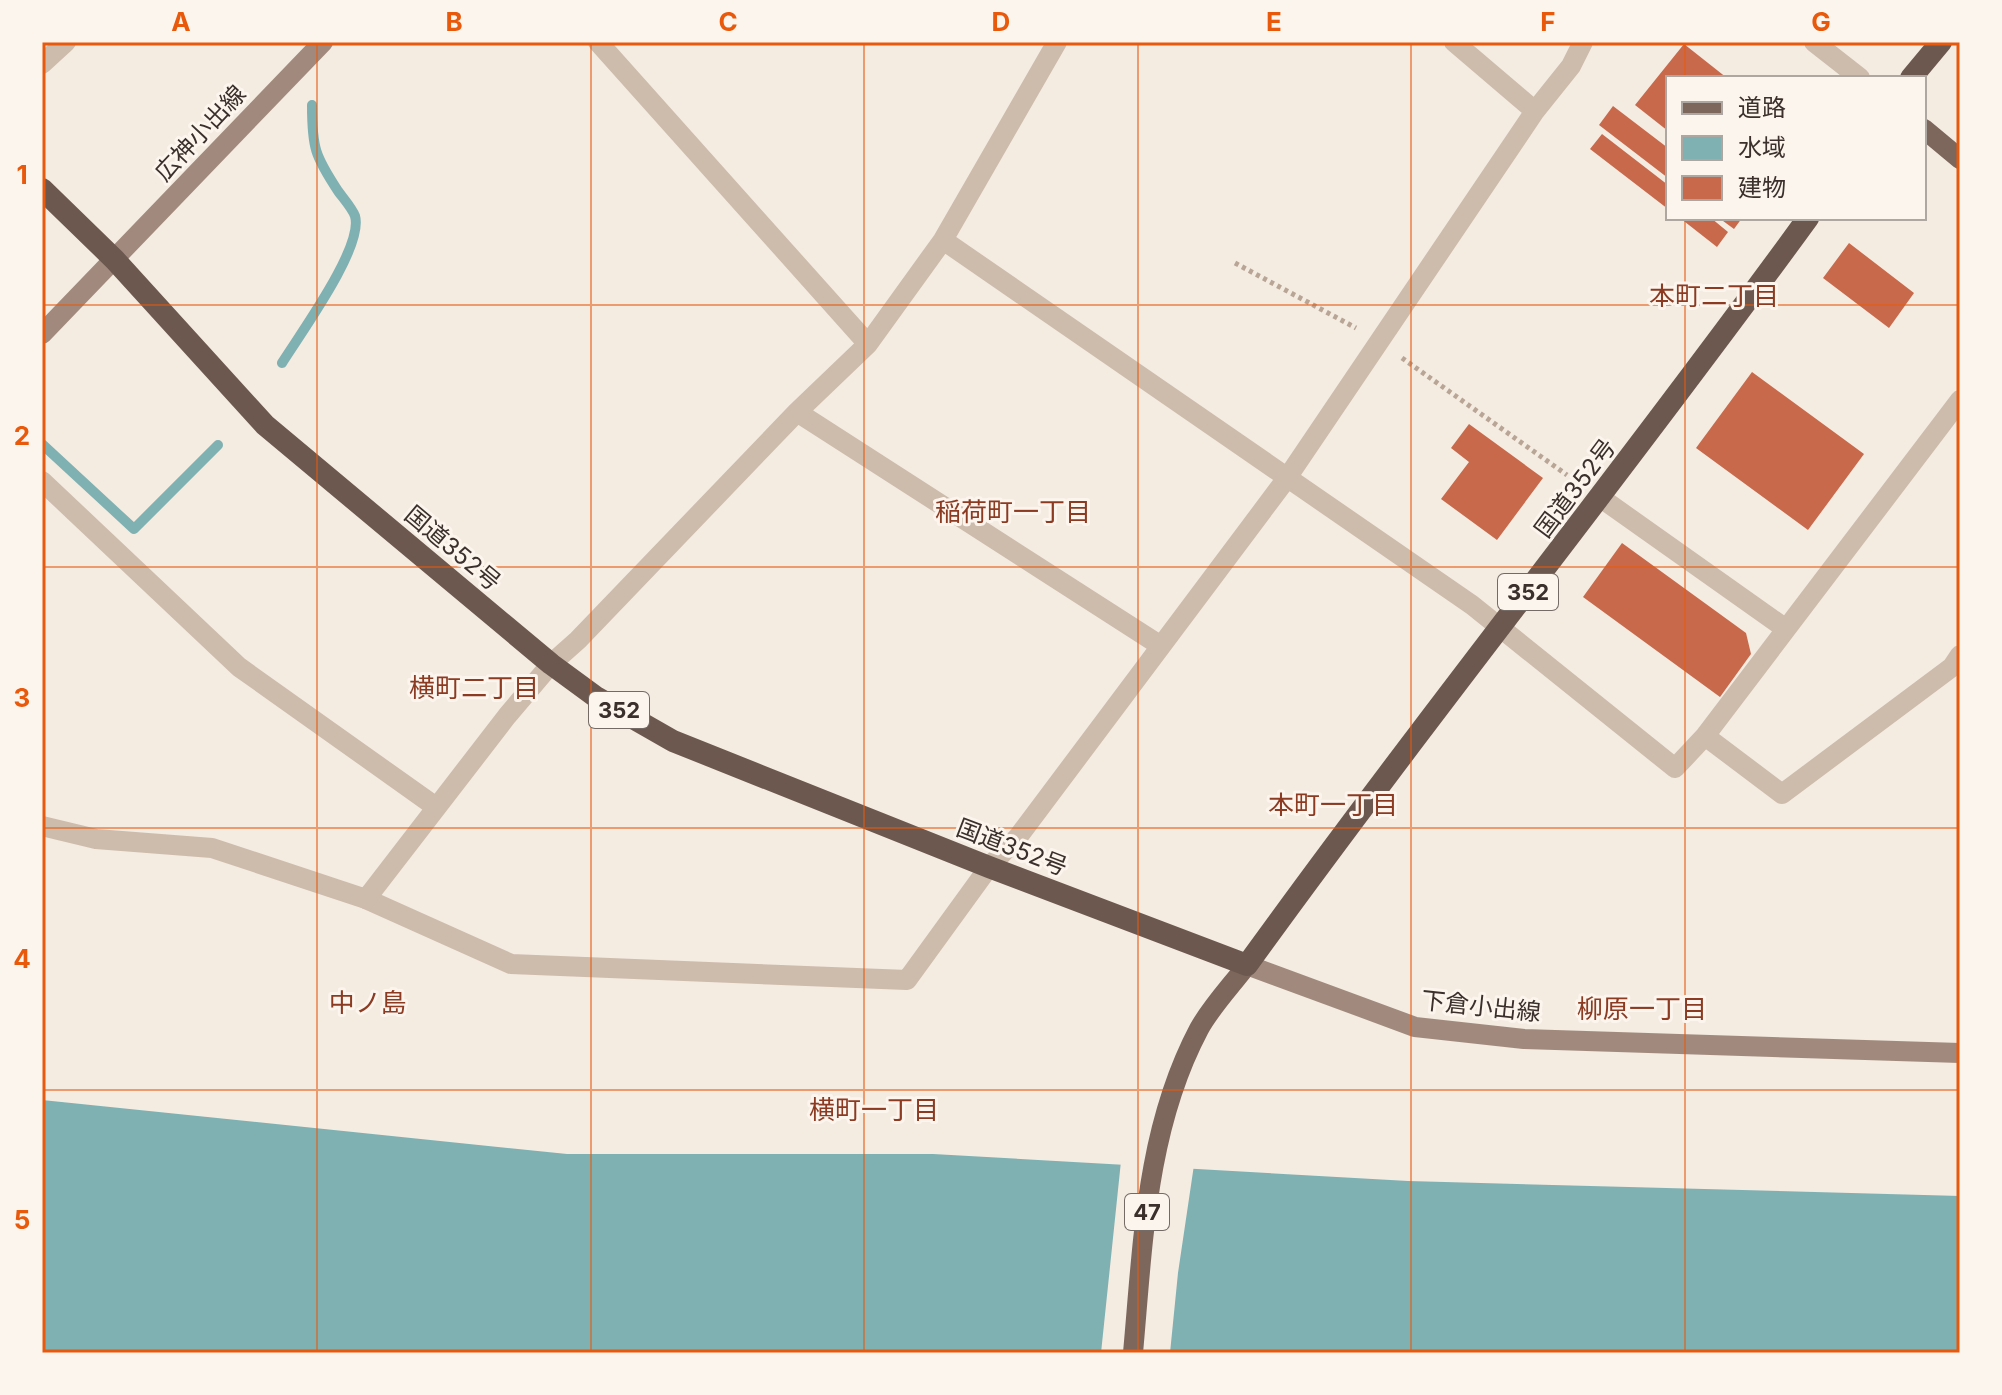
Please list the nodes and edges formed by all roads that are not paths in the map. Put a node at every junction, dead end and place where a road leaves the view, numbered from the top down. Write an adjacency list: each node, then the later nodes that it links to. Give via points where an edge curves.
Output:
1 (66, 42): 9 (street)
2 (323, 42): 18 (main road, 広神小出線)
3 (598, 42): 20 (street)
4 (1057, 42): 17 (street)
5 (1454, 42): 12 (street)
6 (1583, 42): 12 (street)
7 (1814, 42): 10 (street)
8 (1941, 42): 11 (highway)
9 (42, 64)
10 (1857, 76)
11 (1913, 76)
12 (1535, 111): 23 (street)
13 (1926, 131): 14 (main road)
14 (1960, 159)
15 (42, 189): 18 (highway, 国道352号 / 352)
16 (1807, 220): 25 (highway, 国道352号 / 352)
17 (943, 240): 20 (street); 23 (street)
18 (115, 260): 19 (main road); 29 (highway, 国道352号 / 352, via 265,425)
19 (42, 334)
20 (868, 344): 22 (street)
21 (1960, 400): 27 (street)
22 (797, 412): 28 (street); 29 (street)
23 (1287, 478): 26 (street); 28 (street)
24 (42, 481): 32 (street, via 239,667)
25 (1601, 498): 26 (highway, 国道352号 / 352); 27 (street)
26 (1501, 627): 31 (street, via 1675,768); 36 (highway, 国道352号 / 352)
27 (1786, 629): 31 (street)
28 (1161, 646): 34 (street, via 1018,837)
29 (551, 664): 32 (street); 34 (highway, 国道352号 / 352, via 673,741)
30 (1957, 666): 31 (street, via 1782,794)
31 (1705, 736)
32 (436, 807): 35 (street)
33 (42, 826): 35 (street, via 96,839 212,848)
34 (989, 867): 35 (street, via 907,980 511,964); 36 (highway, 国道352号 / 352)
35 (366, 899)
36 (1247, 965): 37 (main road, 下倉小出線, via 1415,1027 1524,1039); 38 (main road, 47, via 1200,1027 1164,1117 1144,1228)
37 (1960, 1053)
38 (1133, 1353)

